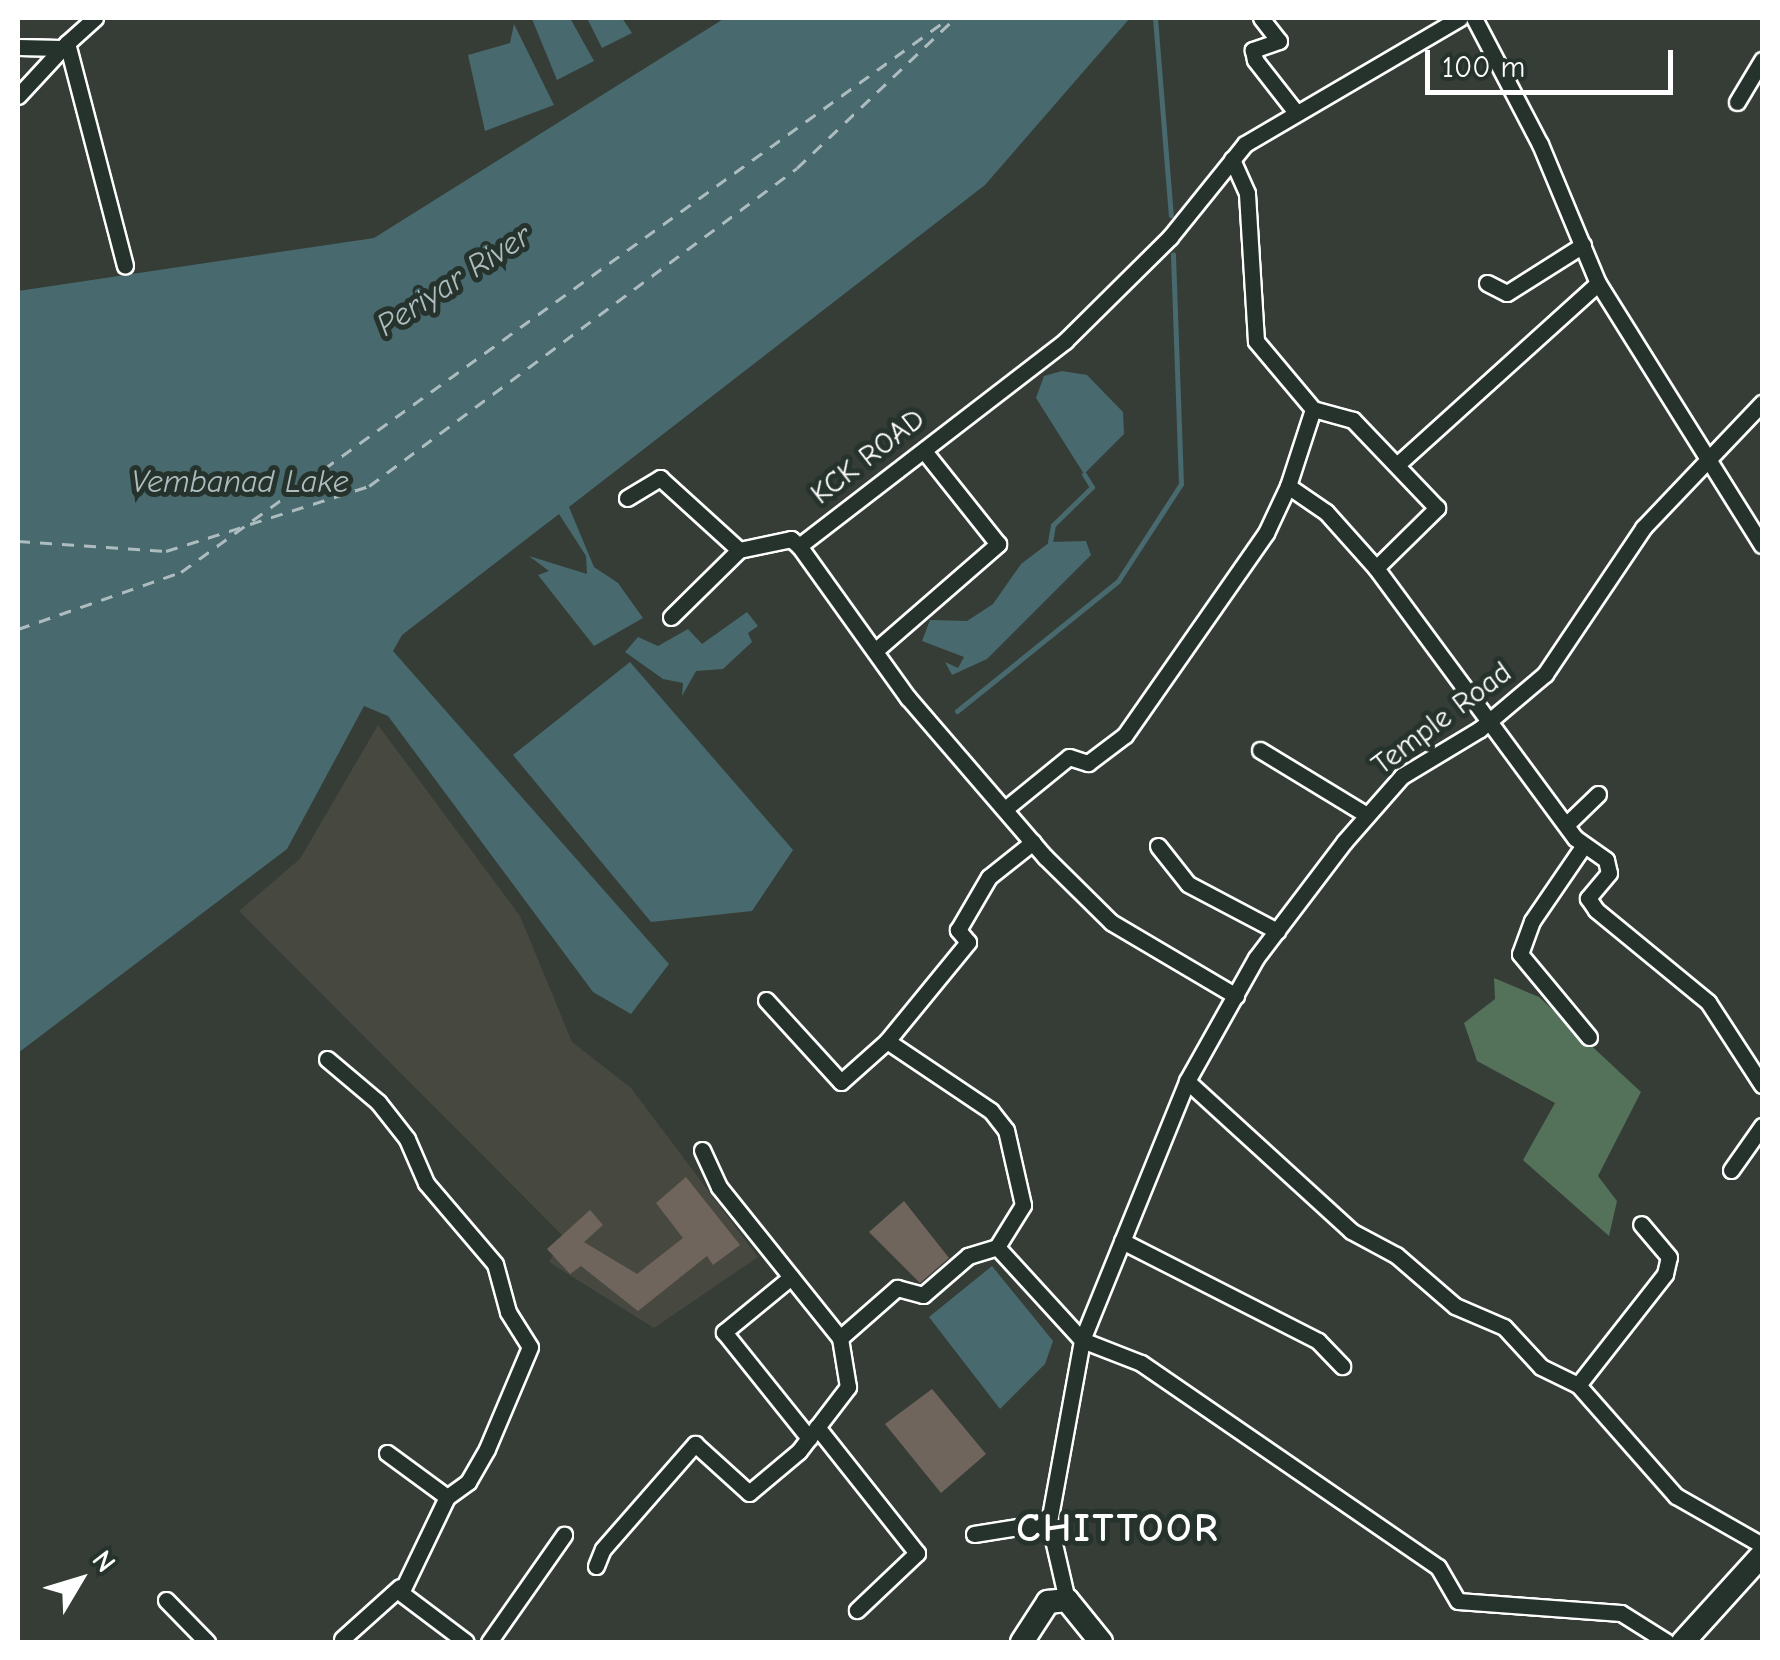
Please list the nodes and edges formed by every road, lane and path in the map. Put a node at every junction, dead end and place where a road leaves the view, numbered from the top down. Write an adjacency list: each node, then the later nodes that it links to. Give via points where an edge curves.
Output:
1 (95, 18): 5 (street)
2 (1261, 18): 10 (street, via 1279,40 1252,50 1254,60)
3 (1460, 18): 10 (street, KCK ROAD)
4 (1474, 18): 12 (street)
5 (64, 46): 6 (street); 8 (street); 13 (street)
6 (18, 47)
7 (1762, 60): 9 (street)
8 (18, 96)
9 (1737, 102)
10 (1294, 110): 11 (street, KCK ROAD)
11 (1232, 159): 17 (street, via 1247,193 1256,341); 18 (street, KCK ROAD, via 1173,233 1064,341)
12 (1582, 245): 14 (street); 15 (street, via 1506,294)
13 (125, 266)
14 (1598, 282): 19 (street); 20 (street)
15 (1486, 283)
16 (1762, 403): 19 (street, Temple Road)
17 (1313, 409): 20 (street, via 1352,420); 21 (street)
18 (924, 451): 24 (street, KCK ROAD); 28 (street, via 998,544)
19 (1707, 458): 23 (street); 29 (street, Temple Road, via 1593,594 1546,674)
20 (1399, 463): 26 (street, via 1436,508)
21 (1288, 486): 26 (street, via 1326,512); 32 (street, via 1266,533 1124,735 1088,763 1069,757)
22 (627, 498): 25 (street, via 660,478)
23 (1762, 545)
24 (799, 546): 25 (street, via 791,540); 28 (street, KCK ROAD)
25 (739, 550): 27 (street)
26 (1376, 568): 29 (street)
27 (671, 617)
28 (876, 650): 32 (street, KCK ROAD)
29 (1492, 719): 33 (street, Temple Road, via 1402,776); 34 (street)
30 (1260, 750): 33 (street)
31 (1598, 794): 34 (street)
32 (1004, 809): 35 (street, KCK ROAD)
33 (1367, 814): 38 (street, Temple Road)
34 (1567, 824): 36 (street)
35 (1033, 842): 39 (street, KCK ROAD, via 1111,922); 42 (street, via 989,876 958,930 968,942)
36 (1584, 844): 41 (street, via 1532,921 1520,954); 45 (street, via 1606,860 1609,872 1588,898 1596,910 1708,1002)
37 (1158, 846): 38 (street, via 1188,884)
38 (1277, 931): 39 (street, Temple Road)
39 (1236, 996): 44 (street, Temple Road)
40 (766, 1000): 42 (street, via 841,1082)
41 (1590, 1036)
42 (886, 1041): 51 (street, via 991,1111 1006,1130 1023,1205)
43 (327, 1060): 59 (street, via 378,1102 407,1139 426,1184 496,1264 508,1312 530,1346 488,1449 468,1482)
44 (1187, 1081): 50 (street, Temple Road); 56 (street, via 1351,1232 1396,1255 1455,1306 1504,1327 1540,1366)
45 (1762, 1084)
46 (1762, 1126): 48 (street)
47 (702, 1150): 52 (street, via 720,1187)
48 (1732, 1170)
49 (1641, 1224): 56 (street, via 1669,1257 1665,1274)
50 (1122, 1240): 54 (street, Temple Road); 55 (street, via 1318,1340)
51 (997, 1247): 53 (street, via 968,1256 923,1295 897,1288); 54 (street)
52 (792, 1277): 53 (street); 57 (street, via 724,1332)
53 (840, 1338): 57 (street, via 848,1387)
54 (1082, 1340): 60 (street, Temple Road); 77 (street, via 1140,1363 1422,1556 1458,1600 1622,1613)
55 (1342, 1366)
56 (1578, 1385): 63 (street, via 1676,1496)
57 (813, 1432): 65 (street, via 749,1493 695,1444 603,1548); 69 (street, via 917,1554)
58 (387, 1453): 59 (street)
59 (447, 1497): 66 (street)
60 (1048, 1522): 61 (street); 68 (street)
61 (974, 1534)
62 (564, 1535): 74 (street)
63 (1762, 1545)
64 (1762, 1556): 70 (main road)
65 (596, 1566)
66 (400, 1587): 71 (street); 73 (street, via 421,1614)
67 (166, 1600): 72 (street)
68 (1068, 1600): 75 (main road, via 1048,1602); 76 (main road)
69 (857, 1610)
70 (1693, 1639)
71 (342, 1640)
72 (206, 1642)
73 (466, 1642)
74 (489, 1642)
75 (1022, 1642)
76 (1102, 1642)
77 (1667, 1642)

